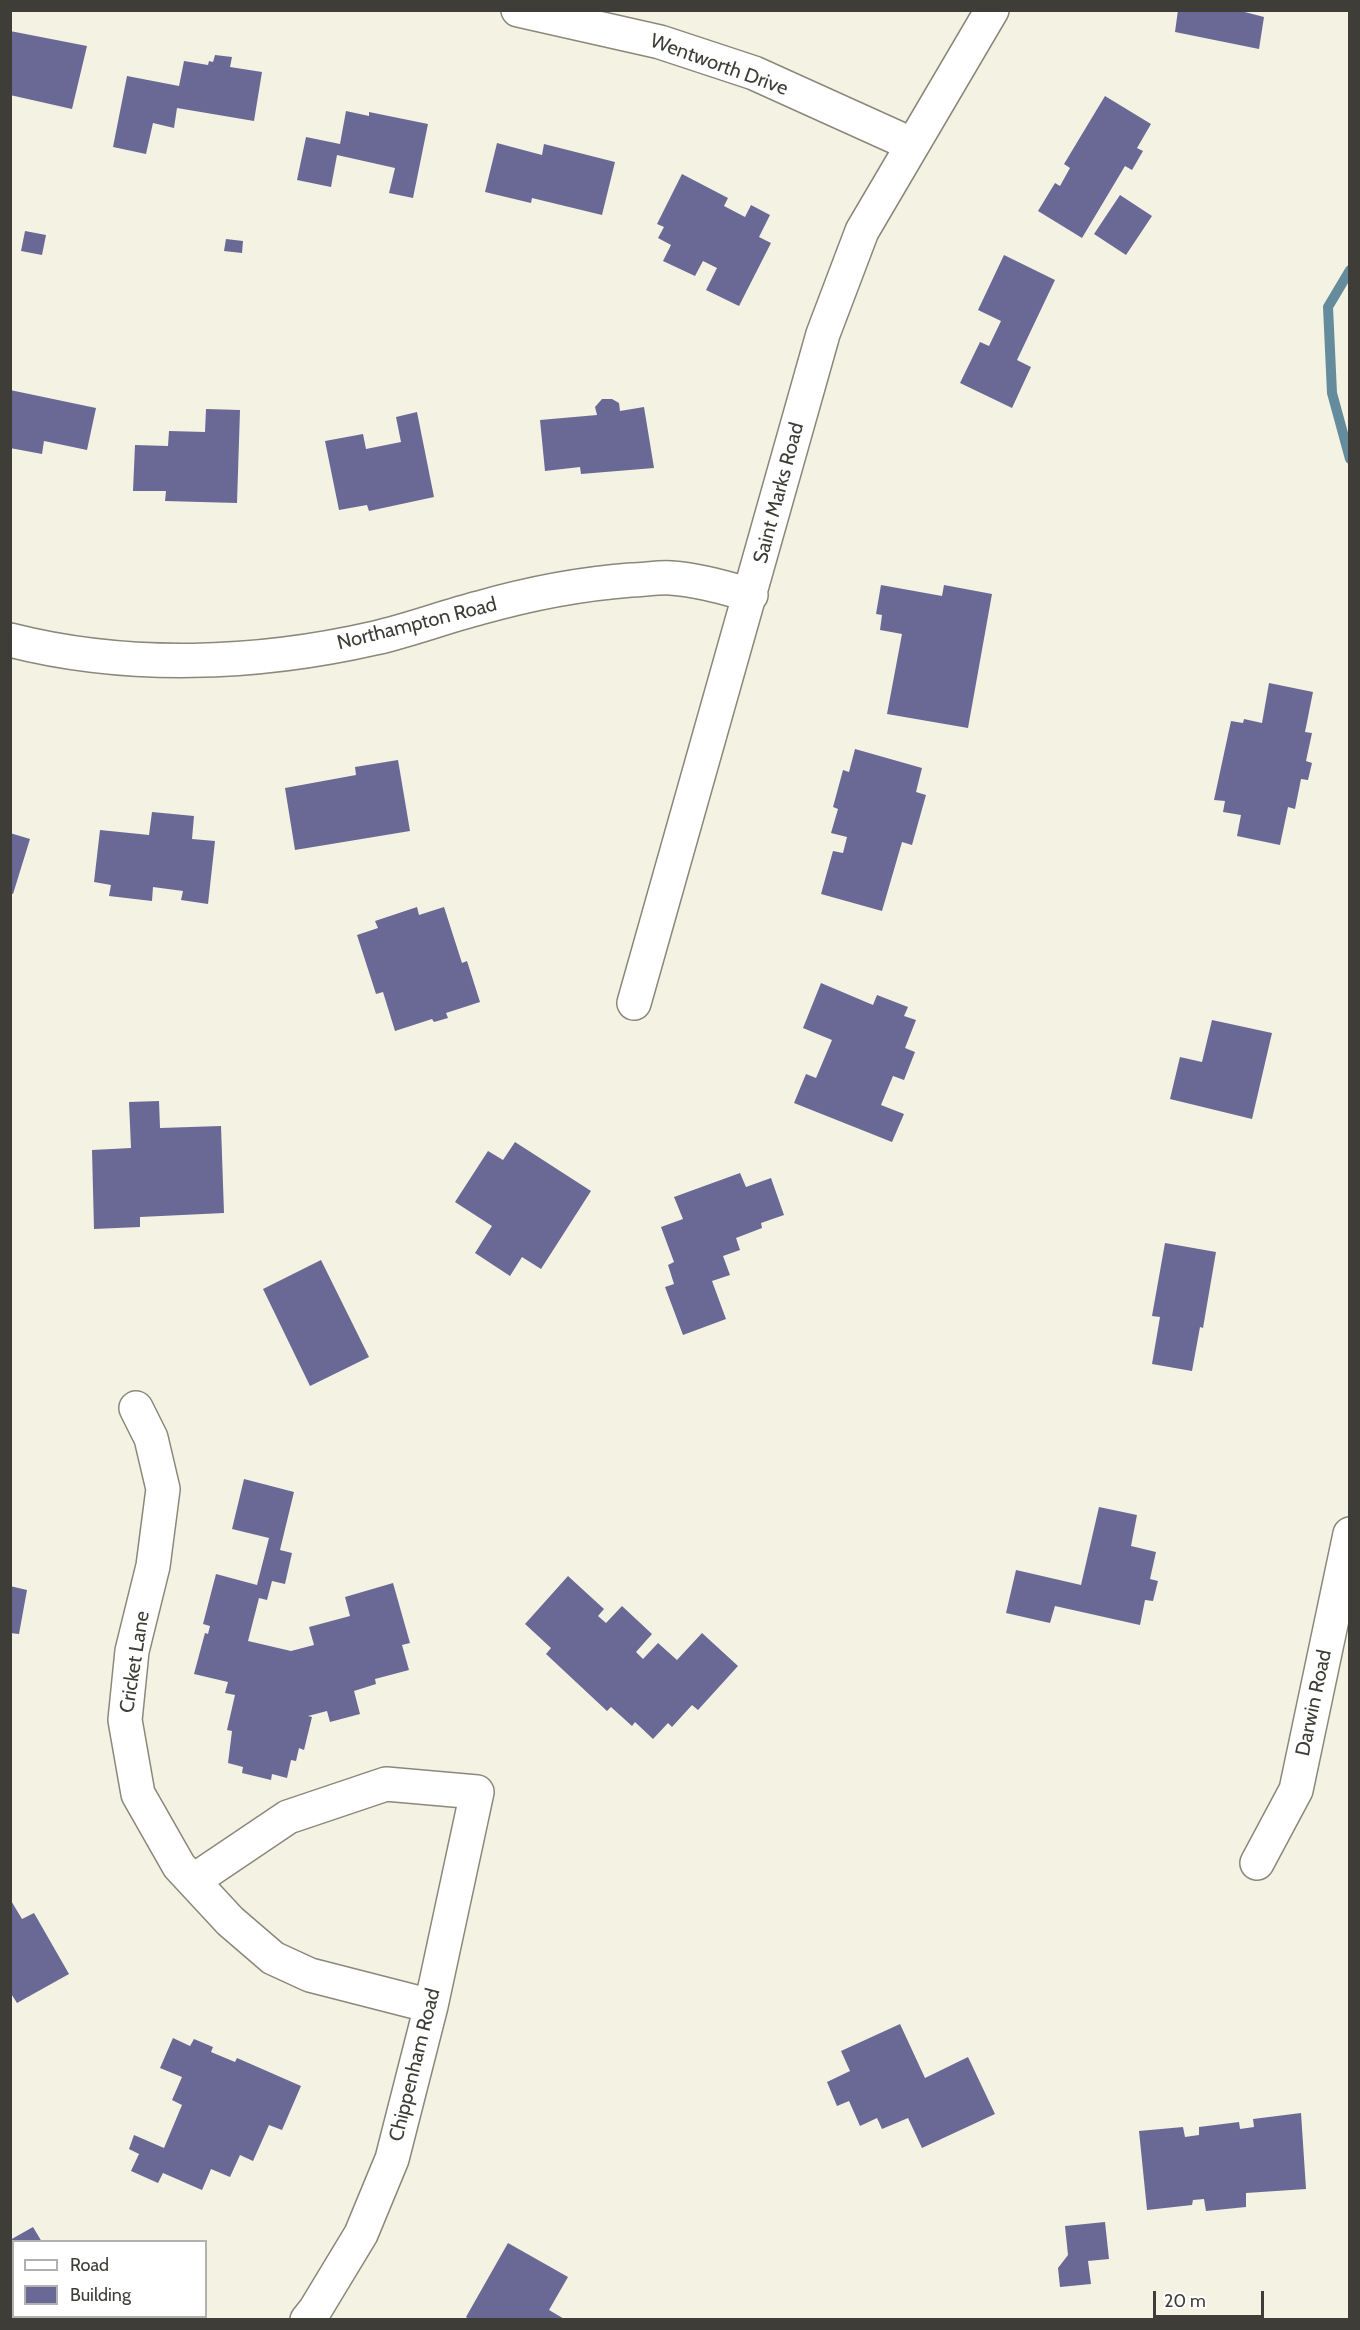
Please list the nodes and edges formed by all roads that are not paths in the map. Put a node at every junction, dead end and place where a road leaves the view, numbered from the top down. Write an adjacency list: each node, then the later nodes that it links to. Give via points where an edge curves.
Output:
1 (518, 10): 3 (street, Wentworth Drive, via 660,42 733,66)
2 (992, 10): 3 (street, Saint Marks Road)
3 (911, 144): 4 (street, Saint Marks Road, via 862,231 824,334)
4 (751, 595): 5 (street, Northampton Road, via 670,578 603,582 522,597 376,638 255,657 110,657); 6 (street, Saint Marks Road)
5 (10, 640)
6 (634, 1003)
7 (136, 1408): 10 (street, Cricket Lane, via 152,1438 164,1489 153,1566 132,1651 125,1720 138,1794 179,1866)
8 (1349, 1538): 9 (street, Darwin Road, via 1296,1790)
9 (1257, 1863)
10 (193, 1881): 11 (street, Cricket Lane, via 230,1921 273,1958 310,1975); 11 (street, Chippenham Road, via 288,1817 386,1784 477,1792)
11 (431, 2006): 12 (street, Chippenham Road, via 392,2158 361,2234)
12 (307, 2319)

